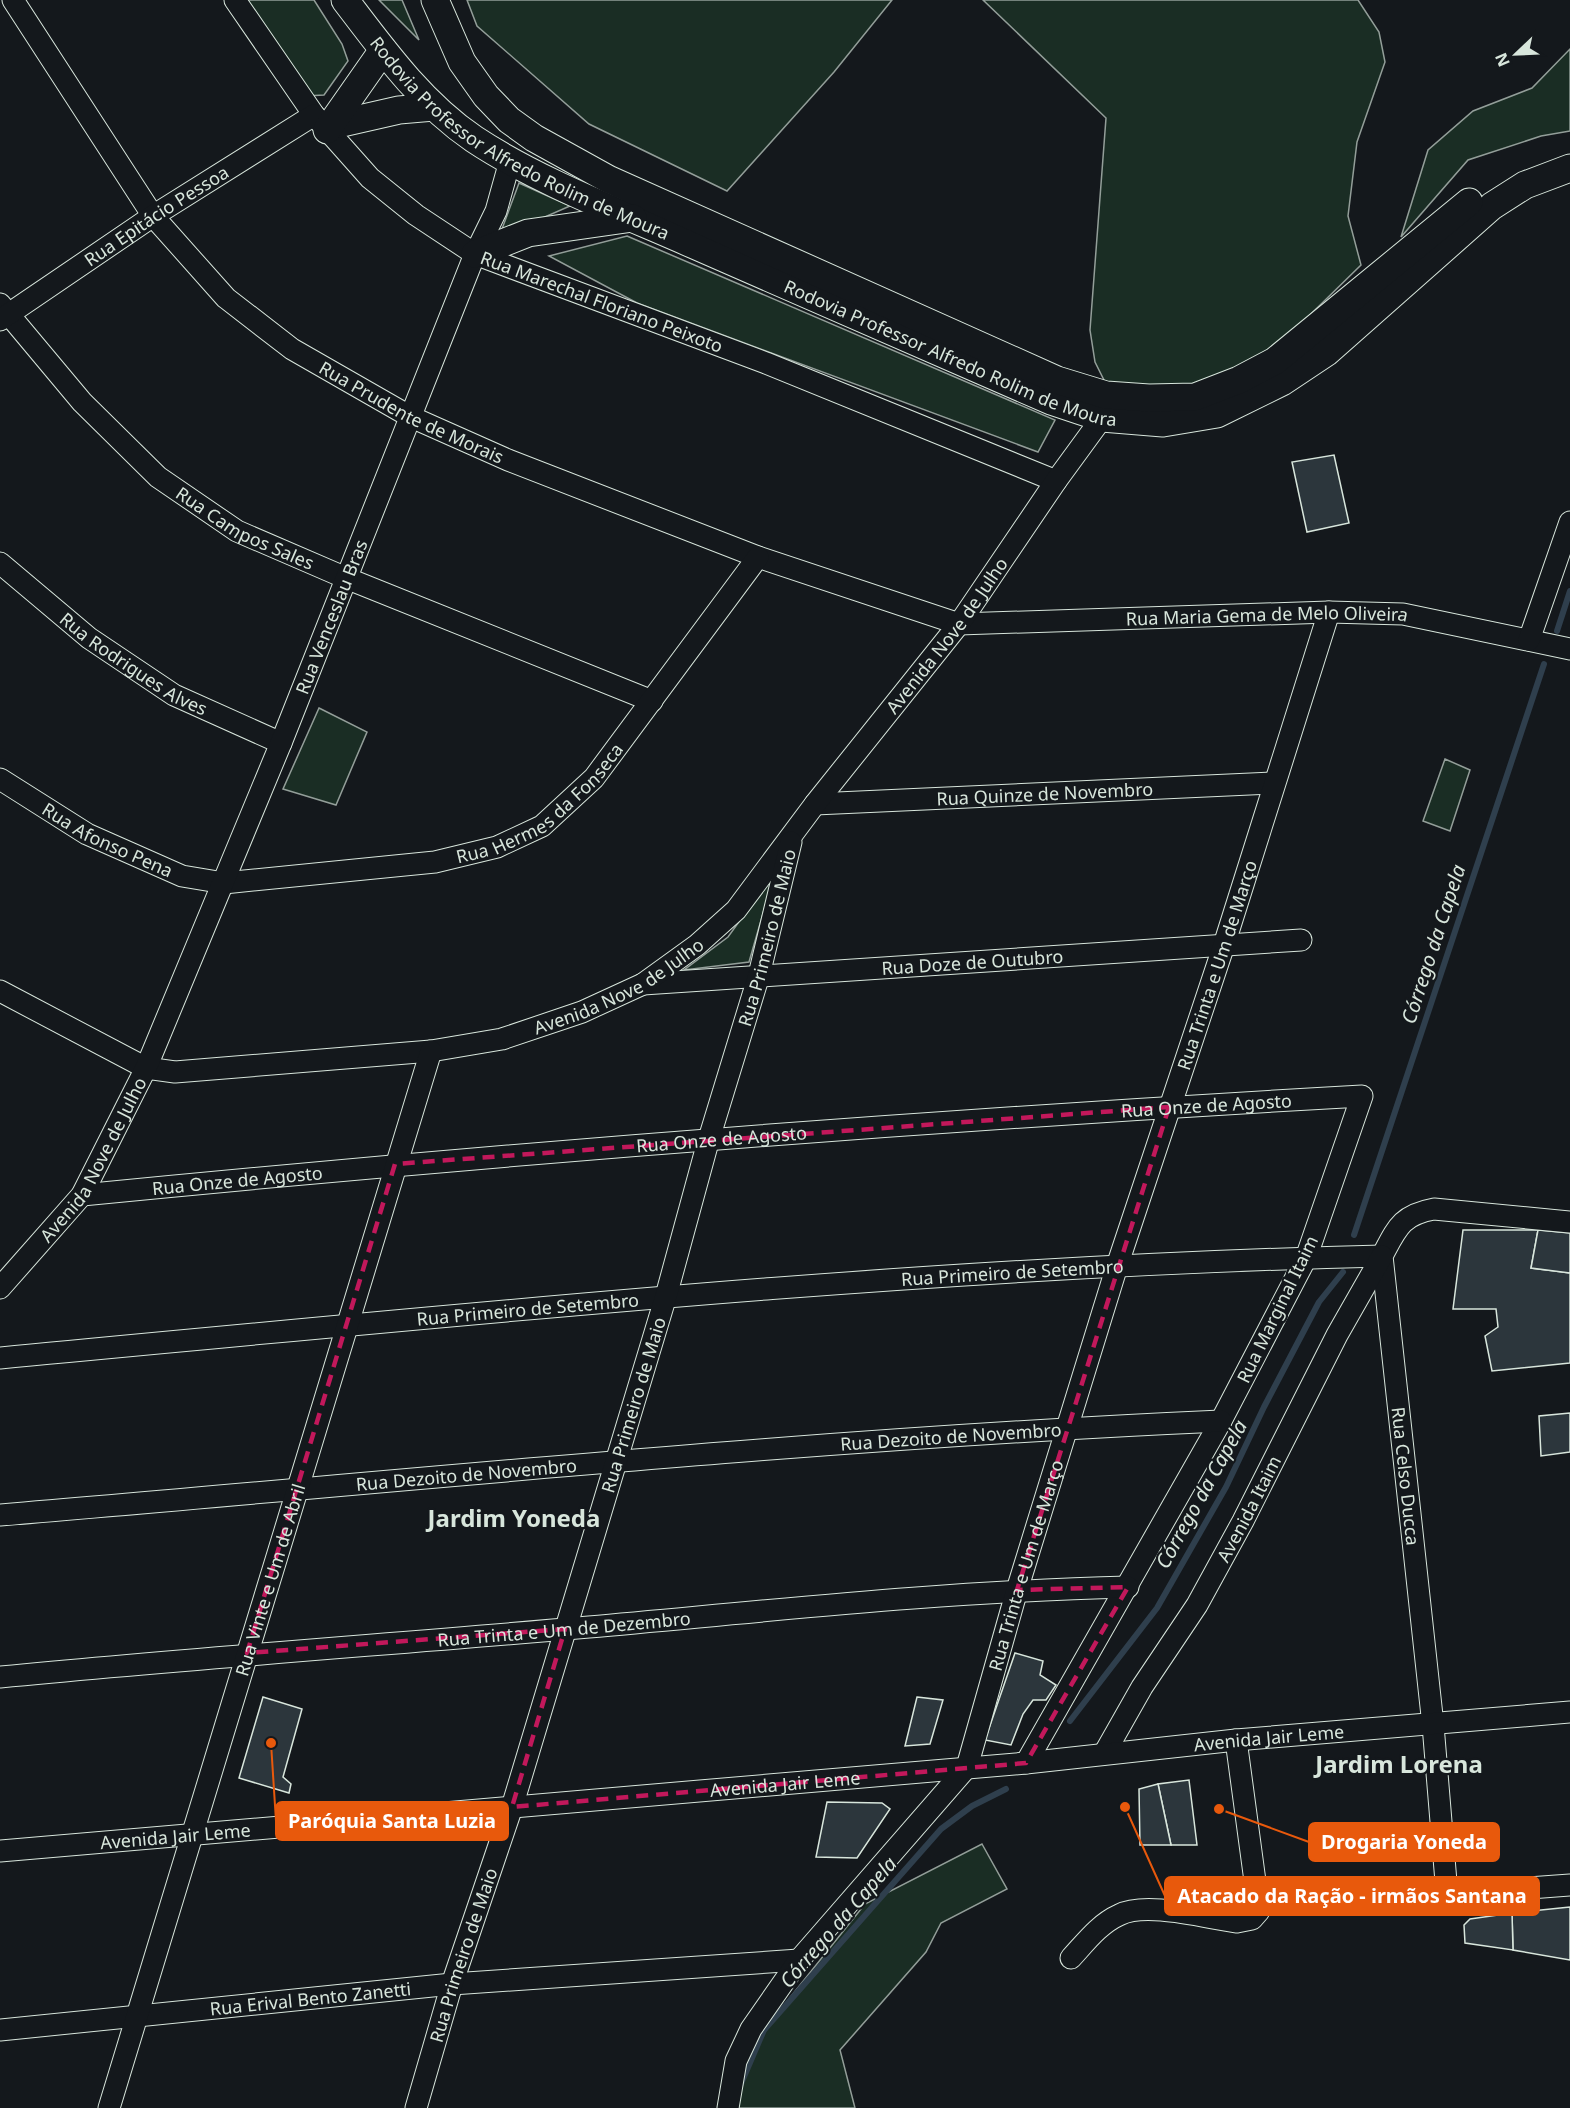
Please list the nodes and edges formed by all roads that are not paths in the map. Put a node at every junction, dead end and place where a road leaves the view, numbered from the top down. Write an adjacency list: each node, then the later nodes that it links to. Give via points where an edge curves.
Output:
1 (13, 0): 11 (street, Rua Prudente de Morais)
2 (235, 0): 7 (street, Rua Marechal Floriano Peixoto)
3 (345, 0): 5 (main road, Rodovia Professor Alfredo Rolim de Moura)
4 (435, 0): 8 (main road, Rodovia Professor Alfredo Rolim de Moura, via 462,62 486,96 534,138 608,179 1057,380 1106,395 1195,397 1275,361 1491,184 1526,165)
5 (383, 50): 6 (main road, Rodovia Professor Alfredo Rolim de Moura); 7 (main road)
6 (434, 107): 7 (main road); 9 (main road, Rodovia Professor Alfredo Rolim de Moura)
7 (325, 124): 11 (street, Rua Epitácio Pessoa); 13 (street, Rua Marechal Floriano Peixoto, via 370,178 416,215)
8 (1570, 149)
9 (510, 161): 12 (main road, Rodovia Professor Alfredo Rolim de Moura); 13 (street, Rua Venceslau Bras, via 496,211)
10 (1570, 168): 16 (main road, Rodovia Professor Alfredo Rolim de Moura, via 1525,185 1492,206 1328,352 1282,382 1217,414 1163,423)
11 (153, 216): 14 (street, Rua Epitácio Pessoa); 15 (street, Rua Prudente de Morais, via 226,298 292,349)
12 (633, 218): 13 (main road, via 528,232); 16 (main road, Rodovia Professor Alfredo Rolim de Moura, via 1051,401)
13 (475, 254): 15 (street, Rua Venceslau Bras); 17 (street, Rua Marechal Floriano Peixoto, via 766,363)
14 (2, 313): 21 (street, Rua Campos Sales, via 82,402 158,477 237,531)
15 (409, 416): 19 (street, Rua Prudente de Morais, via 508,460); 21 (street, Rua Venceslau Bras)
16 (1102, 418): 17 (street, Avenida Nove de Julho)
17 (1056, 481): 23 (street, Avenida Nove de Julho)
18 (1570, 522): 24 (street)
19 (758, 557): 23 (street, Rua Prudente de Morais); 26 (street, Rua Hermes da Fonseca)
20 (0, 563): 27 (street, Rua Rodrigues Alves, via 89,638 174,695)
21 (346, 578): 26 (street, Rua Campos Sales); 27 (street, Rua Venceslau Bras)
22 (1329, 612): 23 (street, Rua Maria Gema de Melo Oliveira); 24 (street, Rua Maria Gema de Melo Oliveira, via 1402,614); 29 (street, Rua Trinta e Um de Março)
23 (959, 624): 30 (street, Avenida Nove de Julho)
24 (1529, 640): 25 (street, Rua Maria Gema de Melo Oliveira)
25 (1570, 649)
26 (652, 701): 32 (street, Rua Hermes da Fonseca, via 594,778 542,826 497,847 435,862)
27 (281, 743): 32 (street, Rua Venceslau Bras)
28 (0, 779): 32 (street, Rua Afonso Pena, via 87,834 182,876)
29 (1274, 783): 30 (street, Rua Quinze de Novembro); 34 (street, Rua Trinta e Um de Março)
30 (815, 804): 31 (street, Avenida Nove de Julho)
31 (794, 833): 35 (street, Rua Primeiro de Maio); 36 (street, Avenida Nove de Julho, via 736,910 697,945)
32 (224, 883): 39 (street, Rua Venceslau Bras)
33 (1301, 940): 34 (street, Rua Doze de Outubro)
34 (1224, 945): 35 (street, Rua Doze de Outubro); 41 (street, Rua Trinta e Um de Março)
35 (759, 975): 36 (street, Rua Doze de Outubro); 42 (street, Rua Primeiro de Maio)
36 (643, 984): 38 (street, Avenida Nove de Julho, via 582,1012 502,1039)
37 (0, 991): 39 (street)
38 (431, 1052): 39 (street, Avenida Nove de Julho, via 175,1071); 43 (street, Rua Vinte e Um de Abril)
39 (146, 1068): 44 (street, Avenida Nove de Julho)
40 (1362, 1096): 41 (street, Rua Onze de Agosto); 47 (street, Rua Marginal Itaim)
41 (1169, 1107): 42 (street, Rua Onze de Agosto); 48 (street, Rua Trinta e Um de Março)
42 (708, 1142): 43 (street, Rua Onze de Agosto); 50 (street, Rua Primeiro de Maio)
43 (395, 1164): 44 (street, Rua Onze de Agosto); 51 (street, Rua Vinte e Um de Abril)
44 (82, 1195): 49 (street, Avenida Nove de Julho)
45 (1570, 1222): 46 (street, via 1434,1209 1413,1213 1396,1230)
46 (1382, 1256): 47 (street, Rua Primeiro de Setembro); 64 (street, Rua Celso Ducca); 66 (street, Avenida Itaim, via 1209,1584)
47 (1306, 1257): 48 (street, Rua Primeiro de Setembro); 53 (street, Rua Marginal Itaim)
48 (1117, 1266): 50 (street, Rua Primeiro de Setembro); 54 (street, Rua Trinta e Um de Março)
49 (0, 1288)
50 (666, 1296): 51 (street, Rua Primeiro de Setembro); 55 (street, Rua Primeiro de Maio)
51 (347, 1326): 52 (street, Rua Primeiro de Setembro); 56 (street, Rua Vinte e Um de Abril)
52 (0, 1358)
53 (1221, 1421): 54 (street, Rua Dezoito de Novembro); 58 (street, Rua Marginal Itaim)
54 (1067, 1428): 55 (street, Rua Dezoito de Novembro); 59 (street, Rua Trinta e Um de Março)
55 (615, 1461): 56 (street, Rua Dezoito de Novembro); 60 (street, Rua Primeiro de Maio)
56 (297, 1490): 57 (street, Rua Dezoito de Novembro); 61 (street, Rua Vinte e Um de Abril)
57 (0, 1515)
58 (1128, 1587): 59 (street, Rua Trinta e Um de Dezembro); 67 (street, Rua Marginal Itaim)
59 (1017, 1590): 60 (street, Rua Trinta e Um de Dezembro); 68 (street, Rua Trinta e Um de Março)
60 (565, 1629): 61 (street, Rua Trinta e Um de Dezembro); 69 (street, Rua Primeiro de Maio)
61 (248, 1653): 62 (street, Rua Trinta e Um de Dezembro); 70 (street, Rua Vinte e Um de Abril)
62 (0, 1677)
63 (1570, 1712): 64 (street, Avenida Jair Leme)
64 (1433, 1725): 65 (street, Avenida Jair Leme); 72 (street, Rua Celso Ducca, via 1447,1894)
65 (1236, 1740): 66 (street, Avenida Jair Leme); 73 (street, via 1259,1911 1252,1919 1237,1922 1143,1909 1120,1914 1100,1927)
66 (1104, 1754): 67 (street, Avenida Jair Leme)
67 (1026, 1763): 68 (street, Avenida Jair Leme)
68 (967, 1767): 69 (street, Avenida Jair Leme); 74 (street)
69 (512, 1808): 70 (street, Avenida Jair Leme); 75 (street, Rua Primeiro de Maio)
70 (194, 1836): 71 (street, Avenida Jair Leme); 76 (street, Rua Vinte e Um de Abril)
71 (0, 1851)
72 (1570, 1885)
73 (1071, 1958)
74 (799, 1960): 75 (street, Rua Erival Bento Zanetti); 80 (street, via 751,2029 736,2061)
75 (452, 1984): 76 (street, Rua Erival Bento Zanetti); 79 (street, Rua Primeiro de Maio)
76 (136, 2016): 77 (street, Rua Erival Bento Zanetti); 78 (street, Rua Vinte e Um de Abril)
77 (0, 2030)
78 (109, 2108)
79 (416, 2108)
80 (728, 2108)

